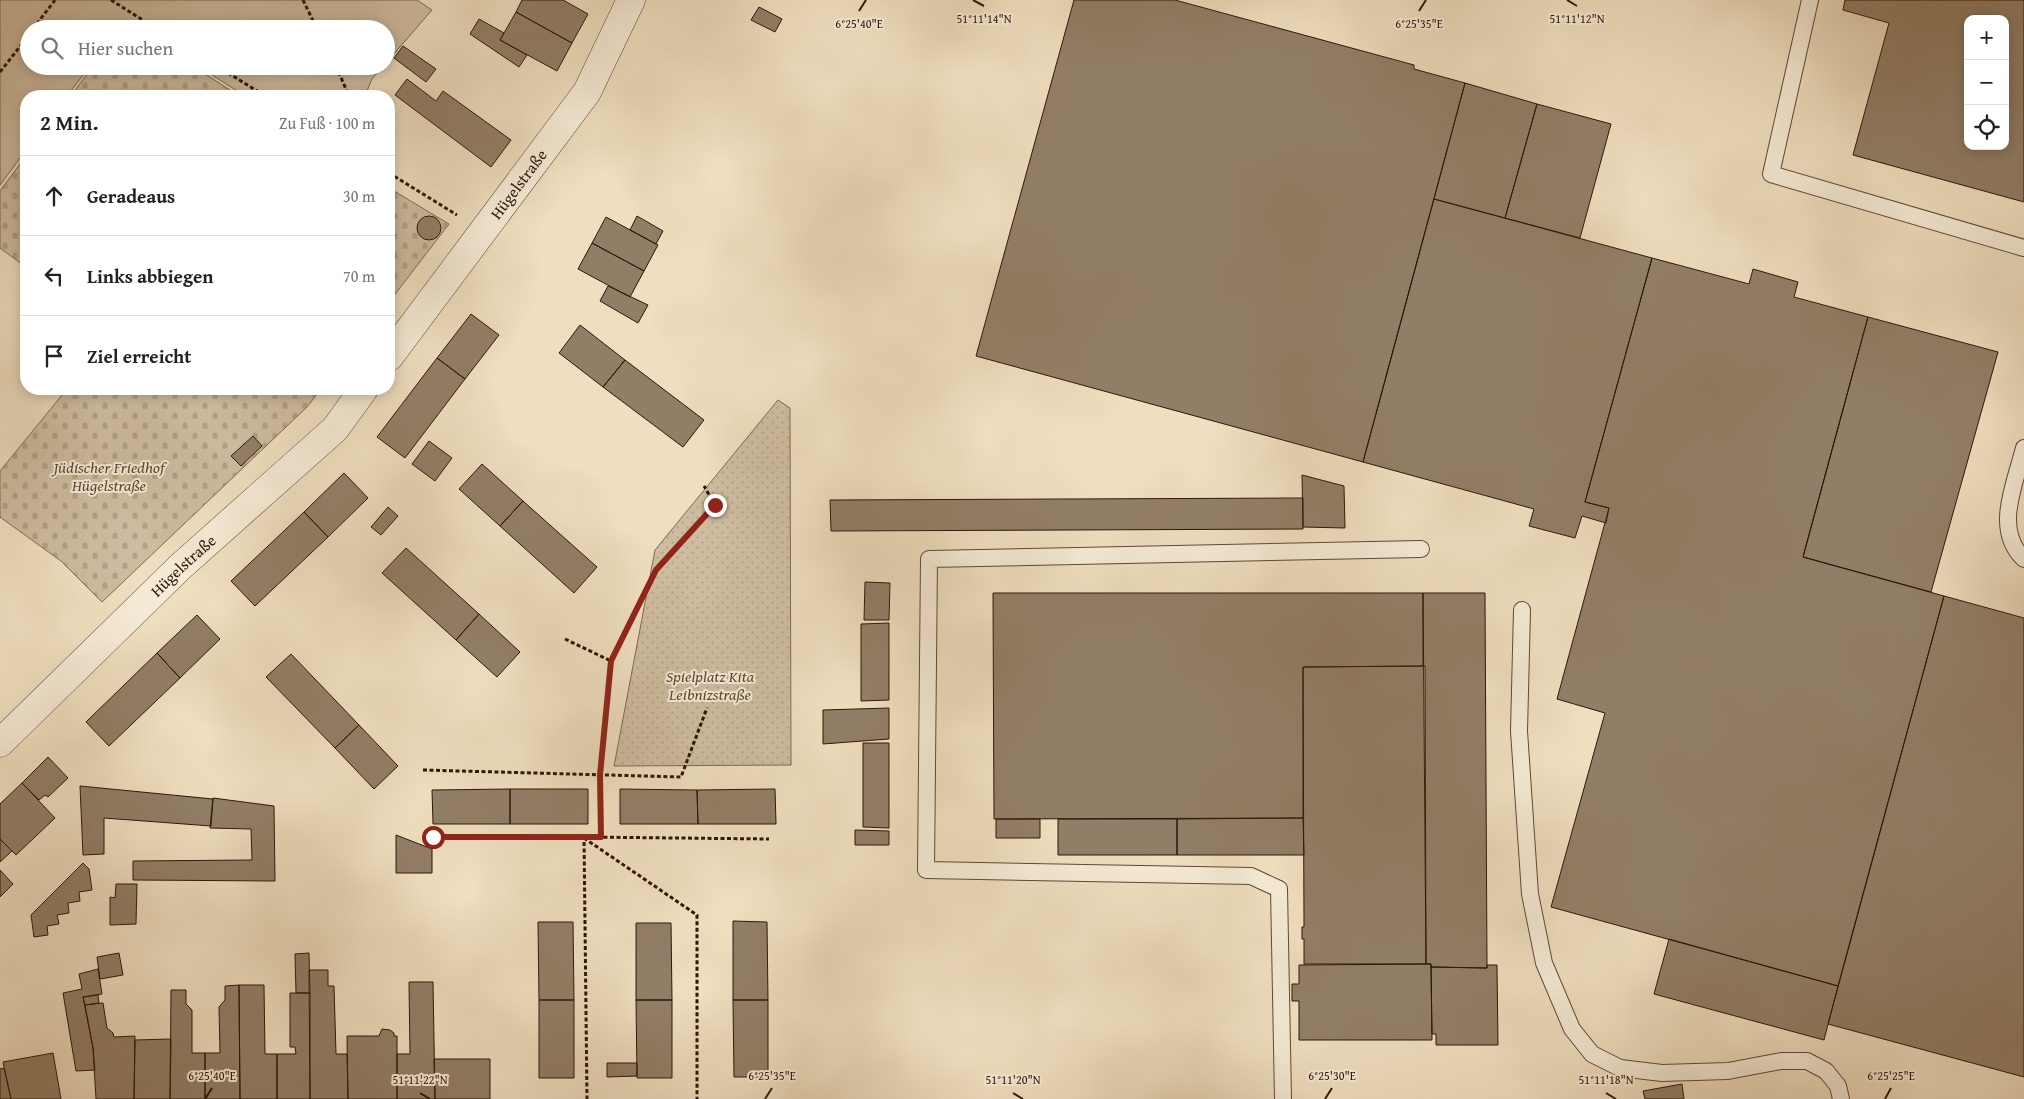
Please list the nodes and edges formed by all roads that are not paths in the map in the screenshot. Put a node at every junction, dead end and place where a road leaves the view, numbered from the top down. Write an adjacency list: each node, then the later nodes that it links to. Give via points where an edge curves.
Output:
1 (631, 0): 4 (street, Hügelstraße, via 587,92)
2 (1810, 0): 3 (lane, via 1771,174)
3 (2024, 248)
4 (395, 348)
5 (360, 395): 10 (street, Hügelstraße, via 334,429 180,567)
6 (2024, 448): 8 (lane, via 2008,513 2008,533 2015,550)
7 (1421, 549): 11 (lane, via 929,559 926,870 1251,876 1279,889)
8 (2024, 559)
9 (1522, 610): 12 (lane, via 1519,731 1530,894 1544,963 1572,1029 1592,1054 1620,1068 1662,1073 1728,1071 1781,1061 1807,1061 1826,1071 1838,1086)
10 (0, 743)
11 (1283, 1099)
12 (1841, 1099)

